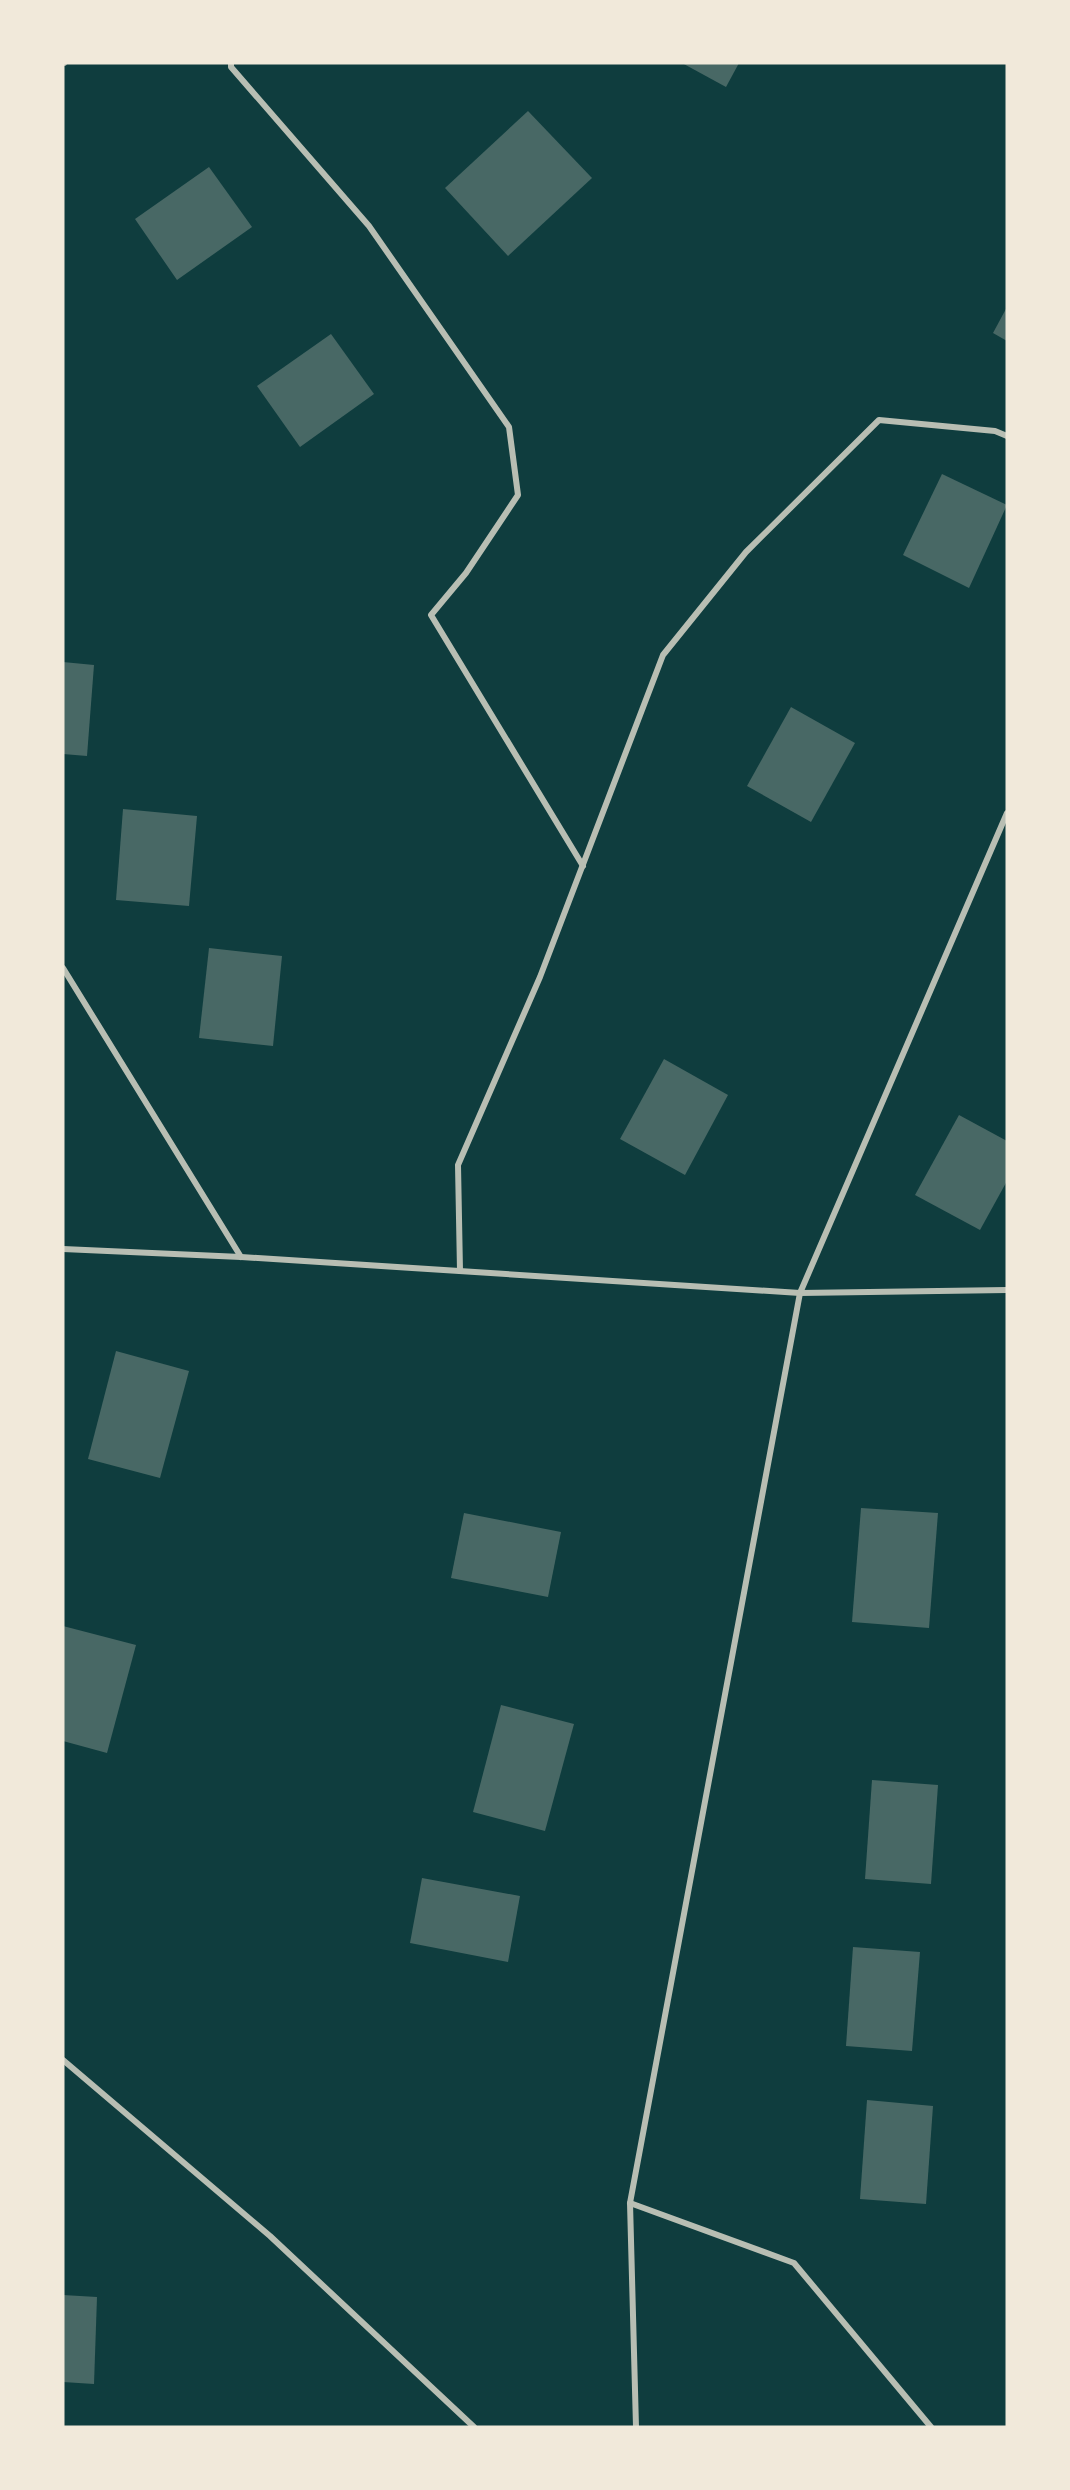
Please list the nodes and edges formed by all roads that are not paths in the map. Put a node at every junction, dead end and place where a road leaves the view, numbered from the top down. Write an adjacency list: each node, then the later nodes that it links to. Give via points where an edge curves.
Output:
1 (231, 63): 4 (street, via 369,226 509,428 518,495 466,573 431,615)
2 (1007, 436): 4 (street, via 995,430 879,420 746,552 663,655)
3 (1007, 813): 10 (street)
4 (583, 866): 8 (street, via 540,977 458,1165)
5 (63, 968): 7 (street)
6 (63, 1249): 7 (street)
7 (241, 1257): 8 (street)
8 (460, 1271): 10 (street)
9 (1007, 1290): 10 (street)
10 (800, 1293): 12 (street)
11 (63, 2060): 13 (street, via 270,2236)
12 (630, 2203): 14 (street); 15 (street, via 794,2263)
13 (474, 2427)
14 (636, 2427)
15 (931, 2427)

